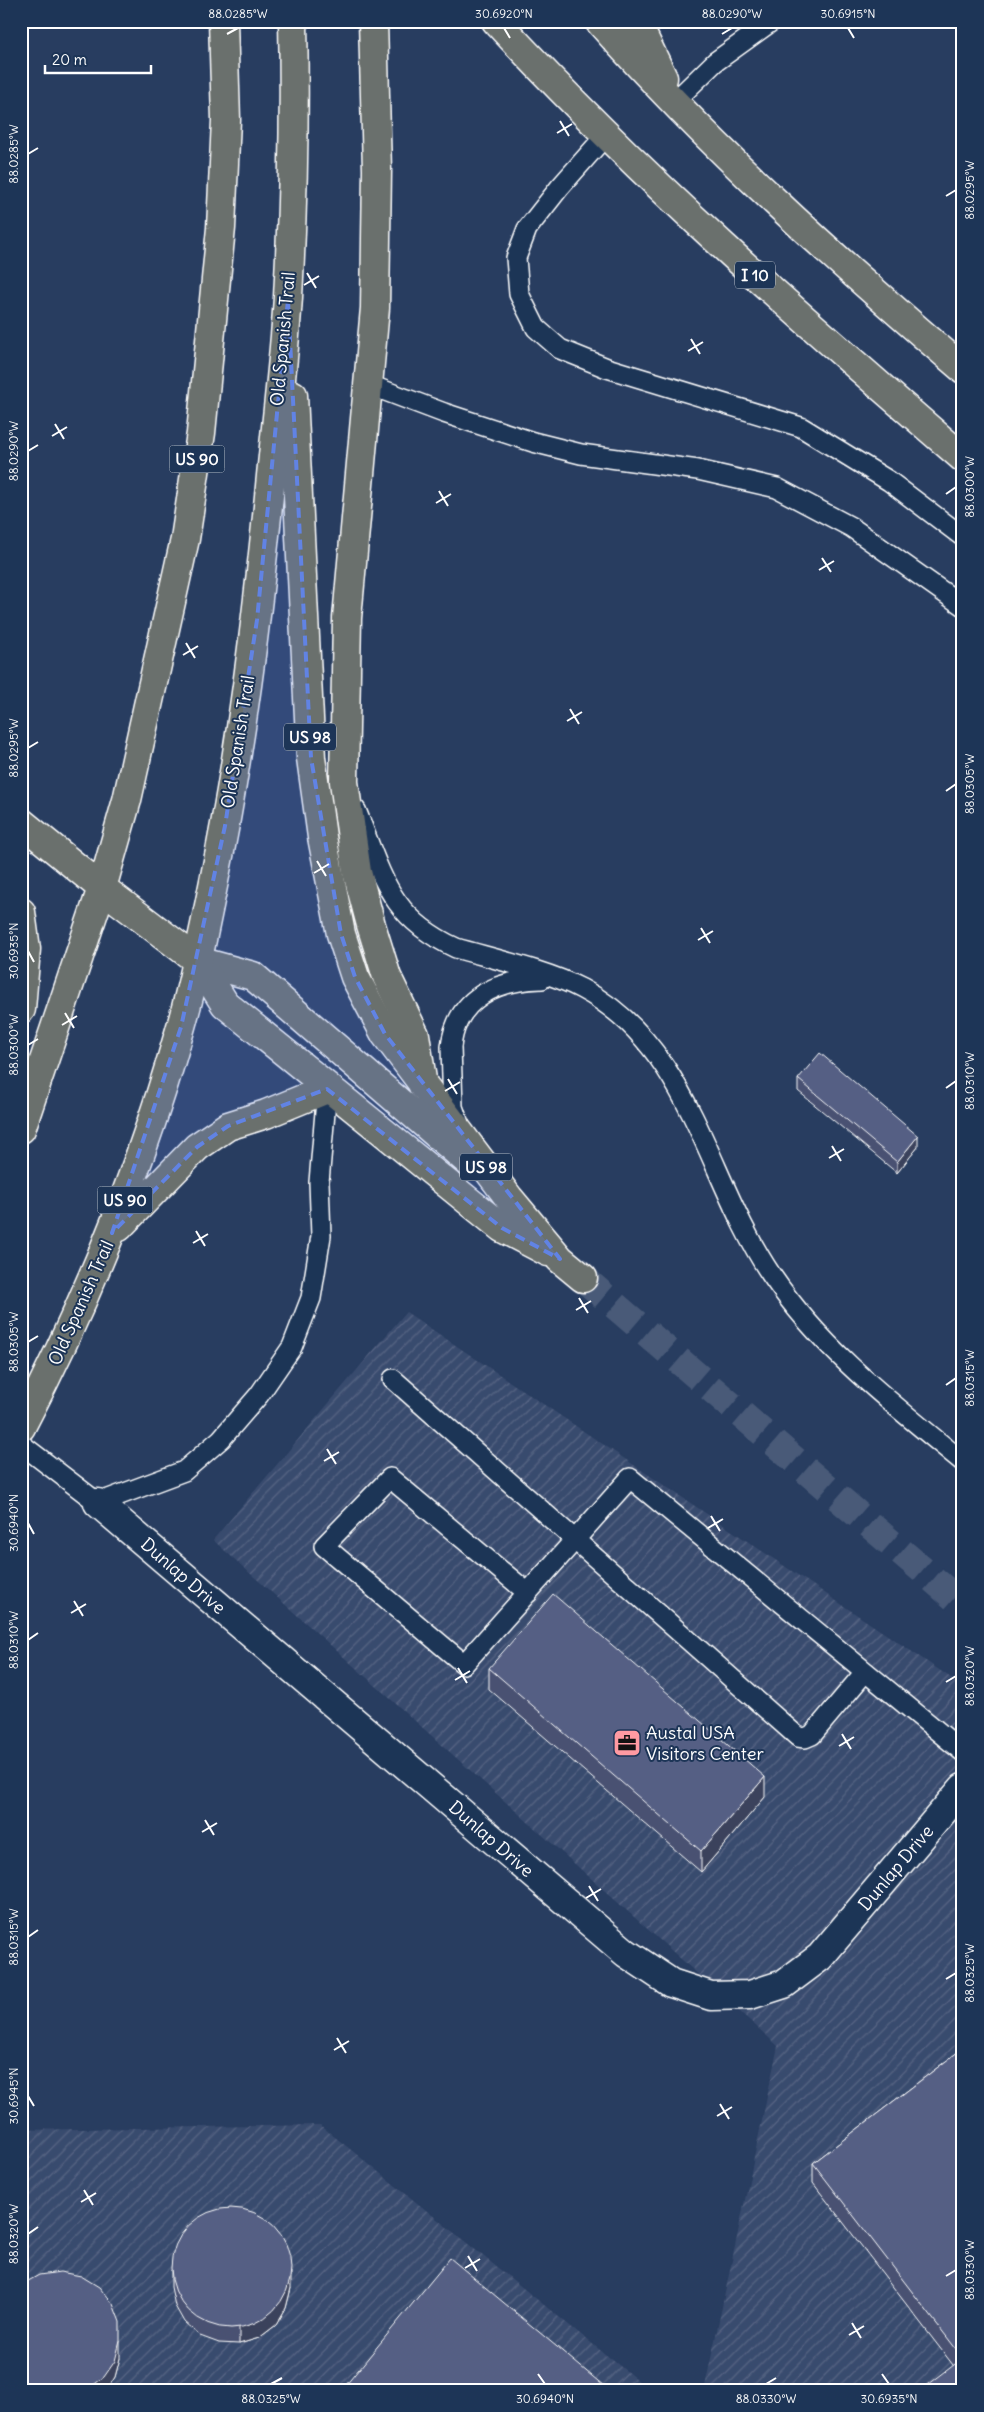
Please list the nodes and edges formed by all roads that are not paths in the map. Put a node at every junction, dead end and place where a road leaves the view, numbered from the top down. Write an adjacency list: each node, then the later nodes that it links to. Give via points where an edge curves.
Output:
1 (223, 21): 18 (main road, US 90, via 226,120 221,228 201,433 185,539 127,800)
2 (293, 21): 10 (main road, Old Spanish Trail / US 90, via 295,118)
3 (373, 21): 12 (main road, via 377,180 375,308)
4 (496, 21): 9 (main road, I 10)
5 (636, 21): 8 (main road)
6 (772, 21): 8 (lane, via 715,62)
7 (604, 26): 8 (main road)
8 (674, 102): 11 (main road, via 870,289)
9 (606, 135): 13 (main road, I 10, via 741,262); 14 (lane, via 527,230 516,258 518,294 536,328 560,349 608,368 801,427 889,481)
10 (288, 300): 20 (main road, Old Spanish Trail / US 90, via 257,620 225,826); 23 (main road, US 98, via 311,758 322,837 341,934 355,977 384,1034)
11 (963, 369)
12 (367, 384): 15 (lane, via 444,413 581,454 698,470 777,488 851,527); 16 (main road, via 346,618)
13 (963, 458)
14 (963, 537)
15 (963, 606)
16 (344, 782): 21 (lane, via 391,894 412,922 456,948); 23 (main road, via 357,872 370,925 388,977 415,1035)
17 (21, 822): 18 (main road)
18 (102, 888): 20 (main road, US 98); 25 (main road, US 90)
19 (21, 912): 22 (main road, via 26,950)
20 (198, 961): 24 (main road, US 98 / US 98, via 225,1004); 27 (main road, via 253,976); 28 (main road, Old Spanish Trail / US 90, via 149,1132)
21 (554, 978): 26 (lane, via 503,983 483,994 463,1012 452,1037 450,1056 453,1107); 34 (lane, via 593,996 645,1039 684,1096 737,1216 781,1288 842,1360)
22 (21, 1009)
23 (423, 1086): 26 (main road, US 98)
24 (327, 1089): 28 (main road, via 228,1126 197,1147); 29 (main road, US 98 / US 98, via 502,1228); 35 (lane, via 319,1182 321,1236 311,1298 292,1347 259,1396 221,1439 184,1470)
25 (21, 1129)
26 (463, 1135): 27 (main road, US 98)
27 (510, 1198): 29 (main road, US 98)
28 (112, 1233): 32 (main road, Old Spanish Trail / US 90, via 61,1351)
29 (560, 1259): 30 (main road, US 98)
30 (583, 1278)
31 (393, 1379): 36 (lane)
32 (21, 1427)
33 (21, 1444): 35 (lane, Dunlap Drive)
34 (963, 1462)
35 (98, 1503): 40 (street, Dunlap Drive, via 626,1953 671,1983 711,1996 750,1995 784,1984 820,1957)
36 (574, 1540): 37 (lane); 38 (lane, via 630,1478); 38 (lane, via 798,1737 812,1735)
37 (528, 1593): 37 (lane, via 464,1664 324,1546 390,1478)
38 (865, 1672): 39 (lane)
39 (963, 1752)
40 (963, 1788)

